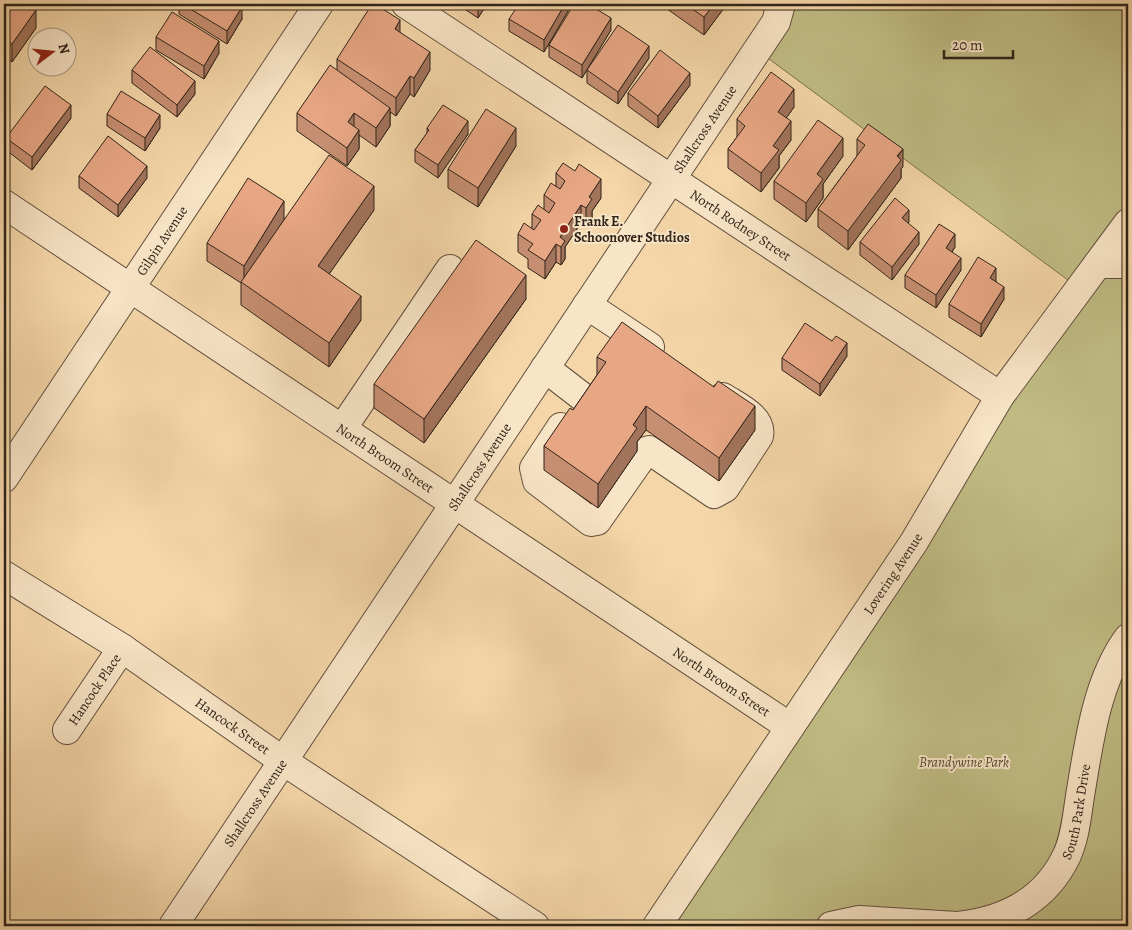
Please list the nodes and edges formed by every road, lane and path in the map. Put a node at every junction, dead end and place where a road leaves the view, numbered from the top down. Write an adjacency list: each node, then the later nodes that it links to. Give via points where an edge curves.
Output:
1 (319, 4): 10 (street, Gilpin Avenue)
2 (406, 4): 4 (street, North Rodney Street)
3 (781, 4): 4 (street, Shallcross Avenue, via 776,22)
4 (671, 179): 11 (street, Shallcross Avenue); 15 (street, North Rodney Street)
5 (4, 204): 10 (street, North Broom Street)
6 (1128, 223): 7 (street, Lovering Avenue)
7 (1098, 264): 8 (street); 15 (street, Lovering Avenue)
8 (1128, 264)
9 (450, 269): 18 (street)
10 (130, 288): 18 (street, North Broom Street); 19 (street, Gilpin Avenue)
11 (587, 305): 12 (street); 13 (street, Shallcross Avenue)
12 (670, 360)
13 (545, 368): 16 (street); 20 (street, Shallcross Avenue)
14 (702, 383): 17 (street, via 752,416 760,425 759,436 725,488 714,494 645,445 643,454 597,521 591,522 536,481 534,468)
15 (1000, 396): 24 (street, Lovering Avenue, via 914,542)
16 (593, 405)
17 (561, 427)
18 (342, 429): 20 (street, North Broom Street)
19 (4, 478)
20 (454, 504): 24 (street, North Broom Street); 26 (street, Shallcross Avenue)
21 (4, 575): 23 (street, Hancock Street)
22 (1128, 638): 31 (street, South Park Drive, via 1117,654 1094,717 1075,829 1060,866 1047,886 1017,910 976,924)
23 (122, 648): 25 (street, Hancock Place); 26 (street, Hancock Street)
24 (790, 728): 29 (street, Lovering Avenue)
25 (67, 730)
26 (283, 761): 27 (street, Shallcross Avenue); 28 (street, Hancock Street)
27 (173, 926)
28 (535, 926)
29 (657, 926)
30 (831, 926): 31 (street, South Park Drive, via 859,920)
31 (958, 926)

